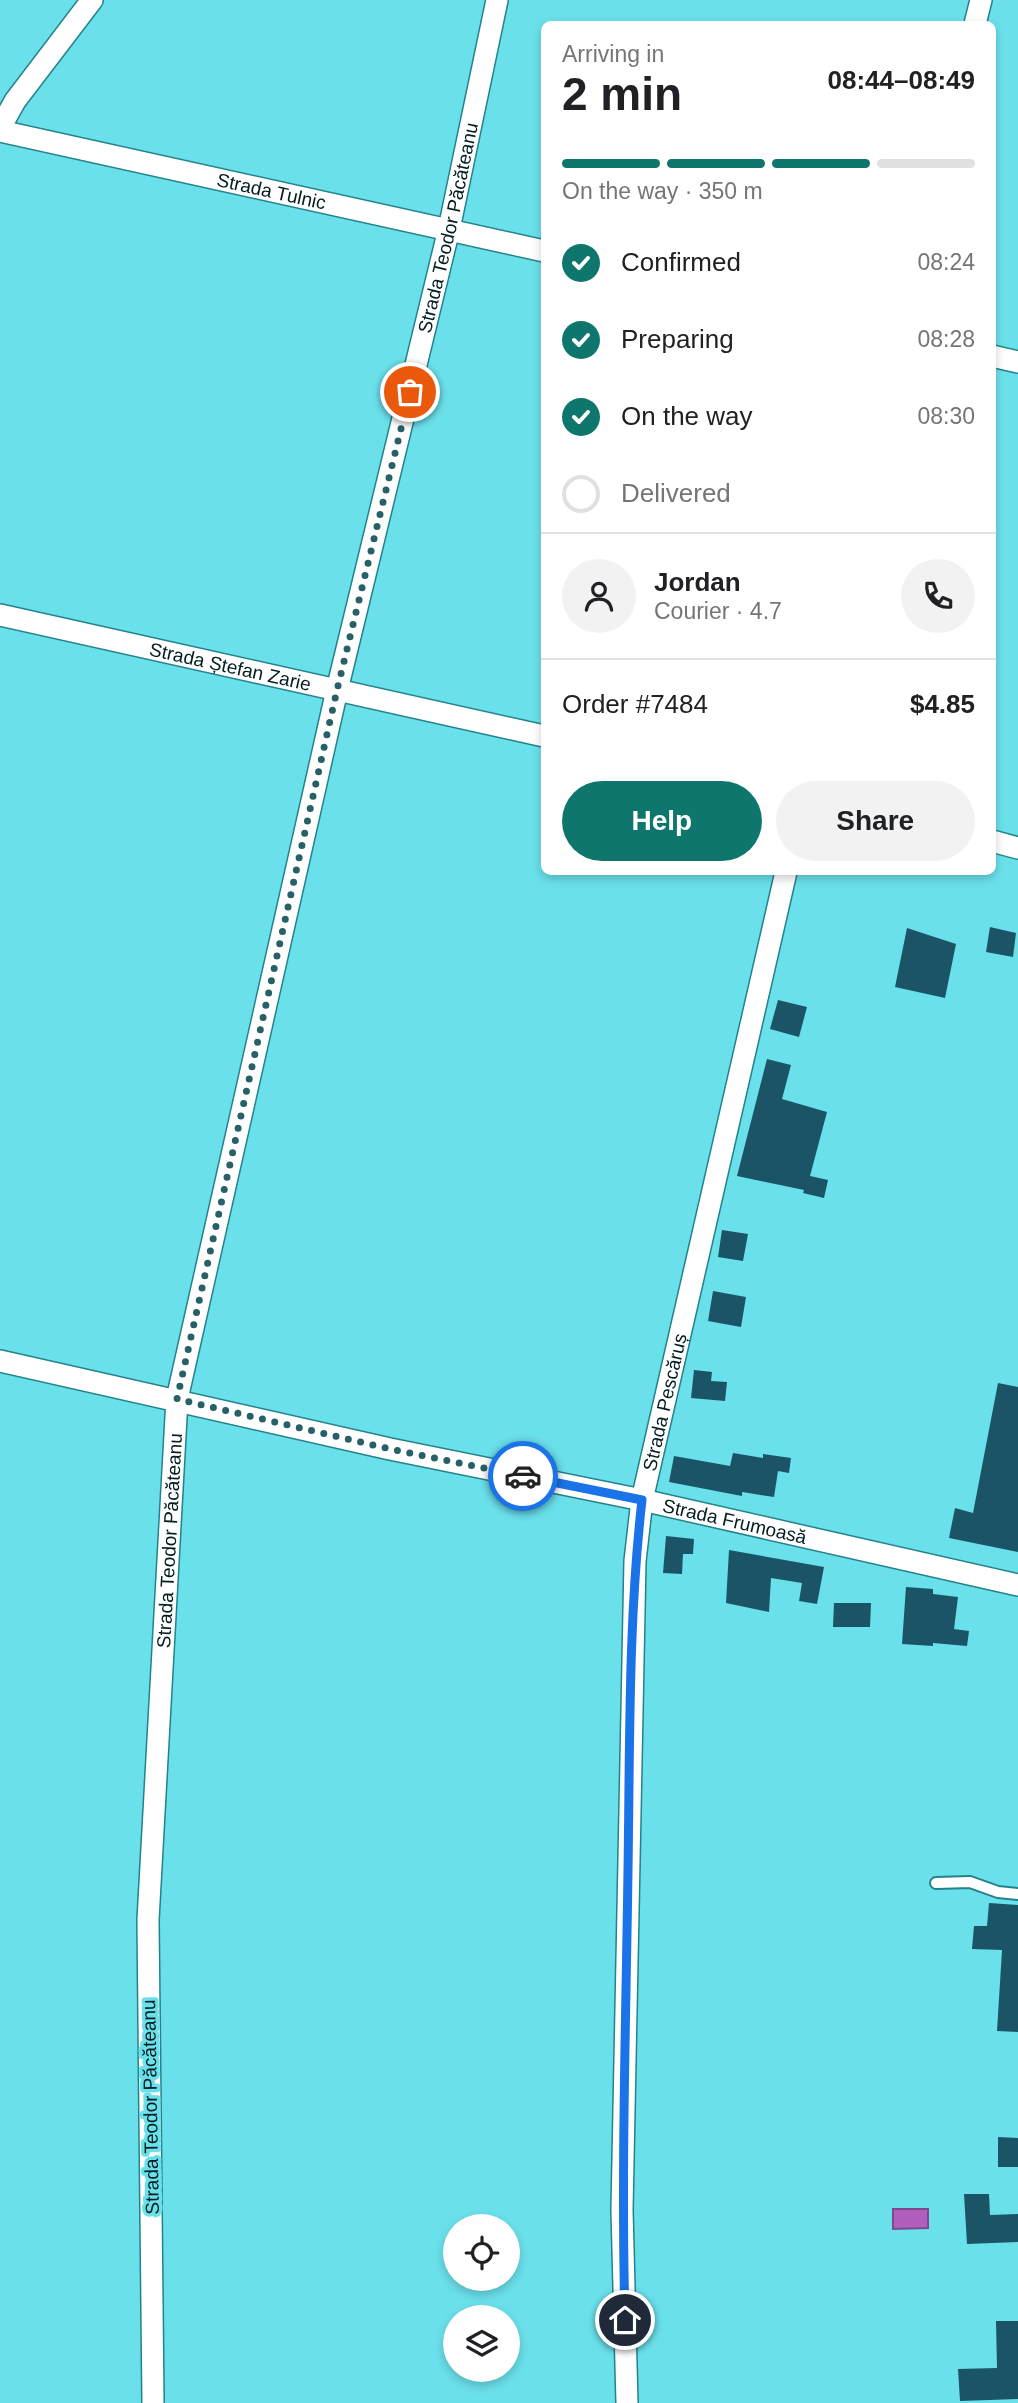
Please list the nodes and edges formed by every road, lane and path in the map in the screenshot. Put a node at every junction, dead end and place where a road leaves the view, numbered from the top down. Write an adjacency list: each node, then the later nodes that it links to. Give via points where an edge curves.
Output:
1 (92, 0): 5 (street)
2 (497, 0): 6 (street, Strada Teodor Păcăteanu)
3 (981, 0): 4 (street)
4 (976, 21)
5 (0, 129): 6 (street, Strada Tulnic)
6 (449, 229): 7 (street, Strada Tulnic); 11 (street, Strada Teodor Păcăteanu)
7 (541, 250)
8 (996, 357): 9 (street)
9 (1018, 362)
10 (0, 615): 11 (street, Strada Ștefan Zarie)
11 (337, 690): 12 (street, Strada Ștefan Zarie); 17 (street, Strada Teodor Păcăteanu)
12 (541, 735)
13 (996, 842): 14 (street)
14 (1018, 848)
15 (785, 875): 18 (street, Strada Pescăruș)
16 (0, 1361): 17 (street, Strada Frumoasă)
17 (177, 1399): 18 (street, Strada Frumoasă, via 390,1449); 22 (street, Strada Teodor Păcăteanu, via 148,1920)
18 (642, 1500): 19 (street, Strada Frumoasă); 23 (street, Strada Pescăruș, via 635,1561 622,2210)
19 (1018, 1585)
20 (936, 1883): 21 (lane, via 971,1882)
21 (1018, 1894)
22 (153, 2403)
23 (627, 2403)

